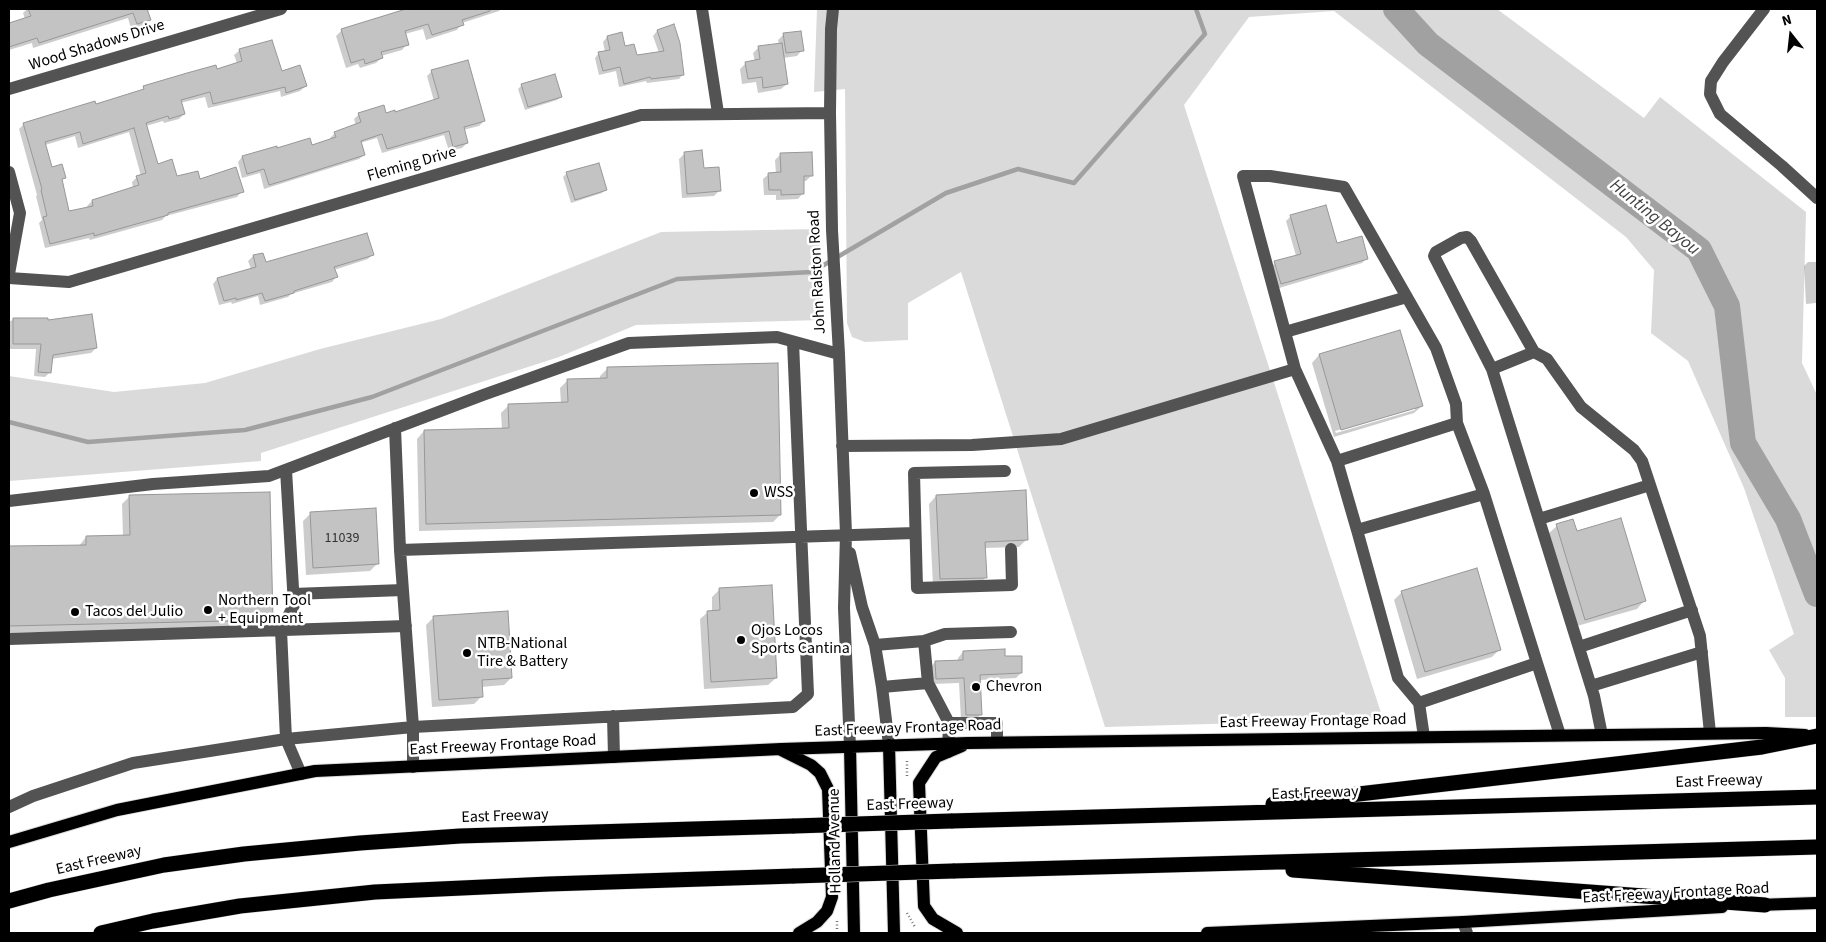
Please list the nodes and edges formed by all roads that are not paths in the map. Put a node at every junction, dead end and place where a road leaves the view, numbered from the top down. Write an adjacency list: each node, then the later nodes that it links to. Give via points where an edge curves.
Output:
1 (281, 9): 5 (street, Wood Shadows Drive)
2 (702, 9): 6 (street)
3 (833, 9): 7 (street, John Ralston Road)
4 (1764, 9): 9 (street, via 1722,62 1711,81 1710,94 1720,114)
5 (9, 90)
6 (718, 113): 7 (street, Fleming Drive); 11 (street, Fleming Drive, via 641,115 69,282)
7 (830, 113): 16 (street, John Ralston Road)
8 (9, 172): 10 (street, via 20,213)
9 (1817, 198)
10 (9, 274)
11 (9, 278)
12 (1407, 297): 13 (street); 13 (street, via 1344,187 1270,176 1243,176); 19 (street, via 1436,348 1456,404)
13 (1285, 332): 18 (street)
14 (793, 342): 16 (street); 20 (street, via 776,337 629,343); 32 (street)
15 (1534, 352): 17 (street); 17 (street, via 1471,241 1467,237 1461,238 1434,256); 25 (street, via 1547,359 1581,407 1634,450 1642,461)
16 (839, 354): 21 (street, John Ralston Road)
17 (1492, 368): 28 (street)
18 (1295, 369): 21 (street, via 1061,439 972,445); 22 (street)
19 (1457, 423): 22 (street); 26 (street)
20 (395, 428): 23 (street); 34 (street)
21 (842, 446): 31 (street, John Ralston Road)
22 (1337, 461): 29 (street)
23 (286, 470): 27 (street, via 269,476 152,484); 36 (street)
24 (1005, 471): 30 (street, via 914,473)
25 (1650, 485): 28 (street); 37 (street)
26 (1484, 494): 29 (street); 46 (street)
27 (9, 501)
28 (1539, 520): 44 (street)
29 (1357, 530): 50 (street, via 1398,678)
30 (914, 532): 31 (street); 33 (street, via 917,588 1012,585)
31 (846, 534): 32 (street); 43 (street, John Ralston Road, via 862,606); 62 (street, John Ralston Road, via 844,608)
32 (801, 536): 34 (street); 51 (street, via 808,694 792,707)
33 (1011, 549)
34 (400, 550): 35 (street)
35 (403, 590): 36 (street); 38 (street)
36 (293, 594): 39 (street, via 294,605)
37 (1692, 610): 44 (street); 45 (street)
38 (406, 626): 39 (street); 53 (street)
39 (281, 630): 41 (street); 59 (street)
40 (1011, 632): 42 (street, via 945,634)
41 (9, 639)
42 (924, 641): 43 (street); 47 (street)
43 (875, 645): 49 (street, John Ralston Road)
44 (1579, 647): 48 (street)
45 (1702, 652): 48 (street); 54 (street)
46 (1537, 663): 50 (street); 55 (street)
47 (928, 683): 49 (street); 52 (street)
48 (1591, 686): 56 (street)
49 (882, 687): 61 (street, John Ralston Road)
50 (1419, 703): 58 (street)
51 (613, 716): 53 (street); 65 (street)
52 (949, 723): 60 (street, via 997,723); 63 (street)
53 (413, 727): 59 (street); 66 (street)
54 (1710, 733): 56 (main road, East Freeway Frontage Road); 57 (main road, East Freeway Frontage Road)
55 (1560, 735): 56 (main road, East Freeway Frontage Road); 58 (main road, East Freeway Frontage Road)
56 (1602, 735)
57 (1817, 736): 70 (highway, via 1762,747)
58 (1424, 737): 60 (main road, East Freeway Frontage Road)
59 (286, 738): 67 (street); 69 (street, via 134,764 33,796)
60 (997, 742): 63 (main road, East Freeway Frontage Road, via 968,742)
61 (889, 745): 62 (main road, East Freeway Frontage Road); 63 (main road, East Freeway Frontage Road); 81 (main road, John Ralston Road)
62 (850, 747): 64 (main road, East Freeway Frontage Road); 80 (main road, Holland Avenue)
63 (948, 748): 82 (main road, via 936,757 919,783 924,906 934,920)
64 (781, 749): 65 (main road, East Freeway Frontage Road); 79 (main road, via 811,765 820,773 828,789 832,897 827,911 817,922)
65 (614, 757): 66 (main road, East Freeway Frontage Road)
66 (412, 767): 67 (main road, East Freeway Frontage Road)
67 (301, 774): 71 (main road, East Freeway Frontage Road, via 117,810)
68 (1817, 797): 70 (highway, East Freeway)
69 (9, 807)
70 (1172, 816): 74 (highway, East Freeway, bridge, via 460,836 360,843 164,865)
71 (9, 841)
72 (1817, 847): 73 (highway)
73 (1211, 864): 76 (highway); 78 (highway, bridge, via 953,870 375,892 240,906)
74 (9, 902)
75 (1817, 903): 76 (main road, East Freeway Frontage Road)
76 (1765, 905): 77 (main road, East Freeway Frontage Road)
77 (1465, 928): 83 (main road, East Freeway Frontage Road)
78 (100, 933)
79 (799, 933)
80 (854, 933)
81 (894, 933)
82 (957, 933)
83 (1207, 933)

